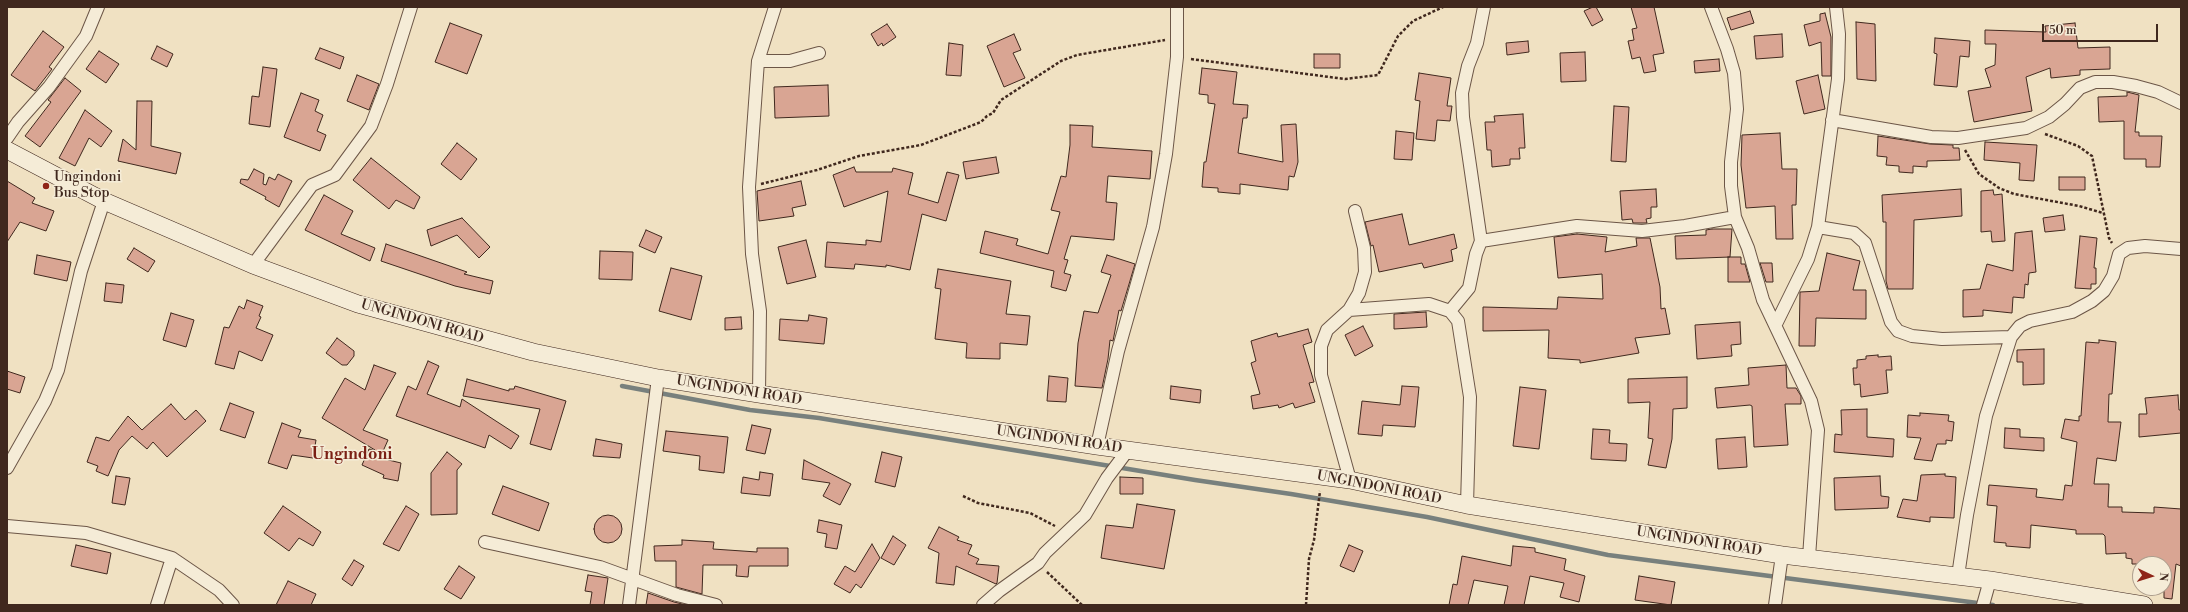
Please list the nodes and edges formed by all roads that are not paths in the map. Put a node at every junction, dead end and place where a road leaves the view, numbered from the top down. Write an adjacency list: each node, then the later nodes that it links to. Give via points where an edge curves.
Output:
1 (98, 7): 12 (street, via 86,36)
2 (411, 7): 20 (street, via 371,126 335,175 312,185)
3 (775, 7): 9 (street)
4 (1177, 7): 27 (street, via 1177,57 1166,154 1154,227 1118,351)
5 (1484, 7): 18 (street, via 1477,43 1468,66 1462,93 1463,117)
6 (1711, 7): 16 (street, via 1728,49 1734,73 1737,109 1731,186)
7 (1836, 7): 11 (street, via 1839,34 1838,79)
8 (819, 53): 9 (street, via 790,61)
9 (758, 61): 26 (street, via 749,187 752,254 760,311)
10 (2181, 102): 11 (street, via 2143,88 2113,82 2095,82 2080,88 2049,117 2026,128 1958,138 1931,137)
11 (1832, 120): 17 (street)
12 (7, 138)
13 (7, 150): 14 (main road, UNGINDONI ROAD)
14 (104, 202): 20 (main road, UNGINDONI ROAD); 29 (street, via 82,270 58,370 45,401)
15 (1355, 211): 21 (street, via 1364,248 1365,272 1359,293)
16 (1735, 217): 18 (street, via 1642,231 1577,226); 23 (street, via 1748,248 1763,300)
17 (1818, 227): 23 (street, via 1808,259); 24 (street, via 1854,233 1865,243 1891,322 1898,331 1912,336 1942,339)
18 (1482, 240): 22 (street, via 1476,254 1469,288)
19 (2181, 249): 24 (street, via 2145,246 2128,248 2119,254 2113,276 2104,292 2092,302 2072,312 2030,321 2020,326)
20 (253, 265): 25 (main road, UNGINDONI ROAD, via 358,304 417,322 533,352)
21 (1349, 310): 22 (street, via 1429,304); 30 (street, via 1327,330 1321,346 1321,375)
22 (1450, 311): 31 (street, via 1458,321 1470,398)
23 (1776, 324): 35 (street, via 1811,401 1818,430)
24 (2011, 337): 37 (street, via 1986,416 1966,515)
25 (658, 378): 26 (main road, UNGINDONI ROAD); 38 (street)
26 (759, 394): 27 (main road, UNGINDONI ROAD)
27 (1097, 446): 28 (main road, UNGINDONI ROAD)
28 (1128, 450): 30 (main road, UNGINDONI ROAD); 44 (street, via 1107,478 1085,515 1045,553 1038,564)
29 (7, 468)
30 (1350, 480): 31 (main road, UNGINDONI ROAD)
31 (1467, 505): 34 (main road, UNGINDONI ROAD)
32 (7, 526): 36 (street, via 86,533)
33 (485, 542): 38 (street, via 600,567)
34 (1782, 555): 35 (main road, UNGINDONI ROAD); 45 (street)
35 (1809, 557): 37 (main road, UNGINDONI ROAD)
36 (172, 558): 40 (street); 41 (street, via 218,590)
37 (1958, 576): 39 (main road, UNGINDONI ROAD)
38 (632, 577): 42 (street); 43 (street, via 677,595)
39 (1990, 580): 46 (street); 47 (main road, UNGINDONI ROAD)
40 (157, 605)
41 (233, 605)
42 (630, 605)
43 (716, 605)
44 (983, 605)
45 (1775, 605)
46 (1983, 605)
47 (2144, 605)

